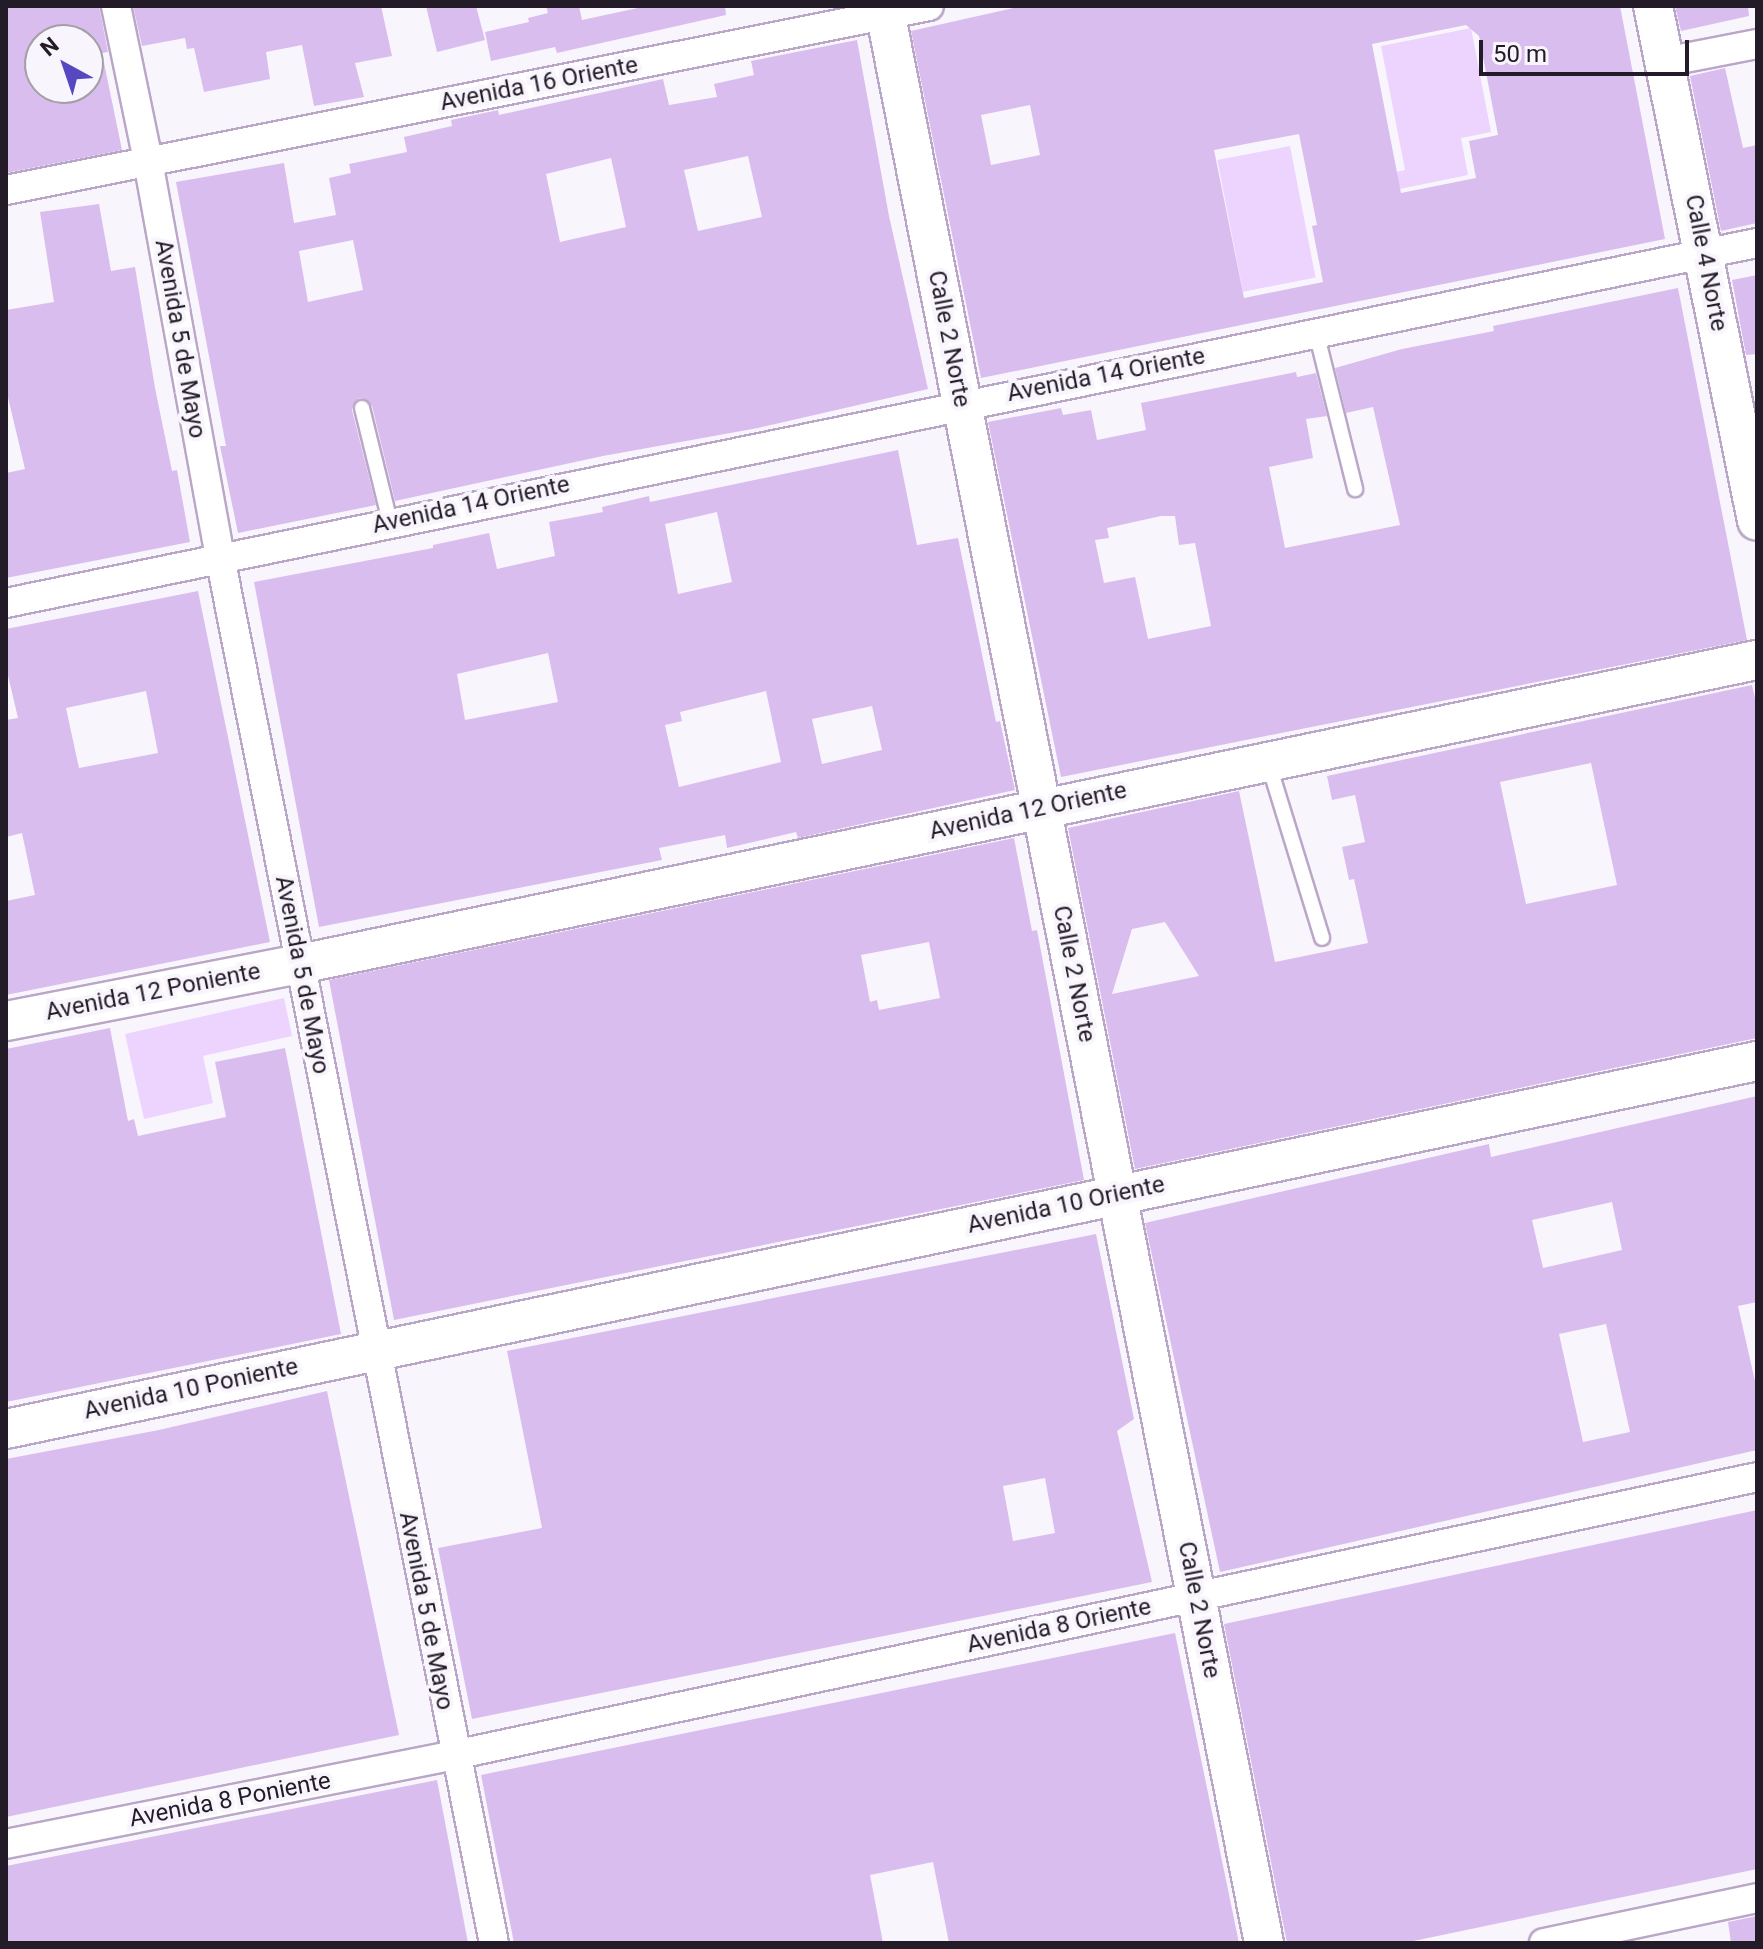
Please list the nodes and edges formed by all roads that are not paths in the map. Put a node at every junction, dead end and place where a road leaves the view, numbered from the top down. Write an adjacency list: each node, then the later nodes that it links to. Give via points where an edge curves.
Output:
1 (116, 6): 7 (street, Avenida 5 de Mayo)
2 (929, 6): 4 (street, Avenida 16 Oriente)
3 (1653, 6): 6 (main road, Calle 4 Norte)
4 (885, 10): 7 (street, Avenida 16 Oriente); 12 (main road, Calle 2 Norte)
5 (1757, 44): 6 (street)
6 (1664, 62): 10 (main road, Calle 4 Norte)
7 (148, 161): 8 (street, Avenida 16 Oriente); 17 (street, Avenida 5 de Mayo)
8 (6, 190)
9 (1757, 243): 10 (street, Avenida 14 Oriente)
10 (1705, 253): 11 (street, Avenida 14 Oriente); 15 (main road, Calle 4 Norte)
11 (1316, 332): 12 (street, Avenida 14 Oriente); 14 (lane)
12 (962, 404): 16 (street, Avenida 14 Oriente); 21 (main road, Calle 2 Norte)
13 (362, 408): 16 (lane)
14 (1355, 489)
15 (1757, 521)
16 (390, 522): 17 (street, Avenida 14 Oriente)
17 (220, 557): 18 (street, Avenida 14 Oriente); 23 (street, Avenida 5 de Mayo)
18 (6, 603)
19 (1757, 660): 20 (main road, Avenida 12 Oriente)
20 (1268, 761): 21 (main road, Avenida 12 Oriente); 22 (lane)
21 (1042, 808): 23 (main road, Avenida 12 Oriente); 26 (main road, Calle 2 Norte)
22 (1322, 938)
23 (300, 964): 24 (main road, Avenida 12 Poniente); 27 (street, Avenida 5 de Mayo)
24 (6, 1021)
25 (1757, 1061): 26 (main road, Avenida 10 Oriente)
26 (1117, 1194): 27 (main road, Avenida 10 Oriente); 30 (main road, Calle 2 Norte)
27 (375, 1350): 28 (main road, Avenida 10 Poniente); 31 (street, Avenida 5 de Mayo)
28 (6, 1429)
29 (1757, 1477): 30 (street, Avenida 8 Oriente)
30 (1197, 1597): 31 (street, Avenida 8 Oriente); 35 (main road, Calle 2 Norte)
31 (454, 1755): 32 (street, Avenida 8 Poniente); 34 (street, Avenida 5 de Mayo)
32 (6, 1844)
33 (1757, 1898): 36 (street)
34 (494, 1943)
35 (1264, 1943)
36 (1544, 1943)

